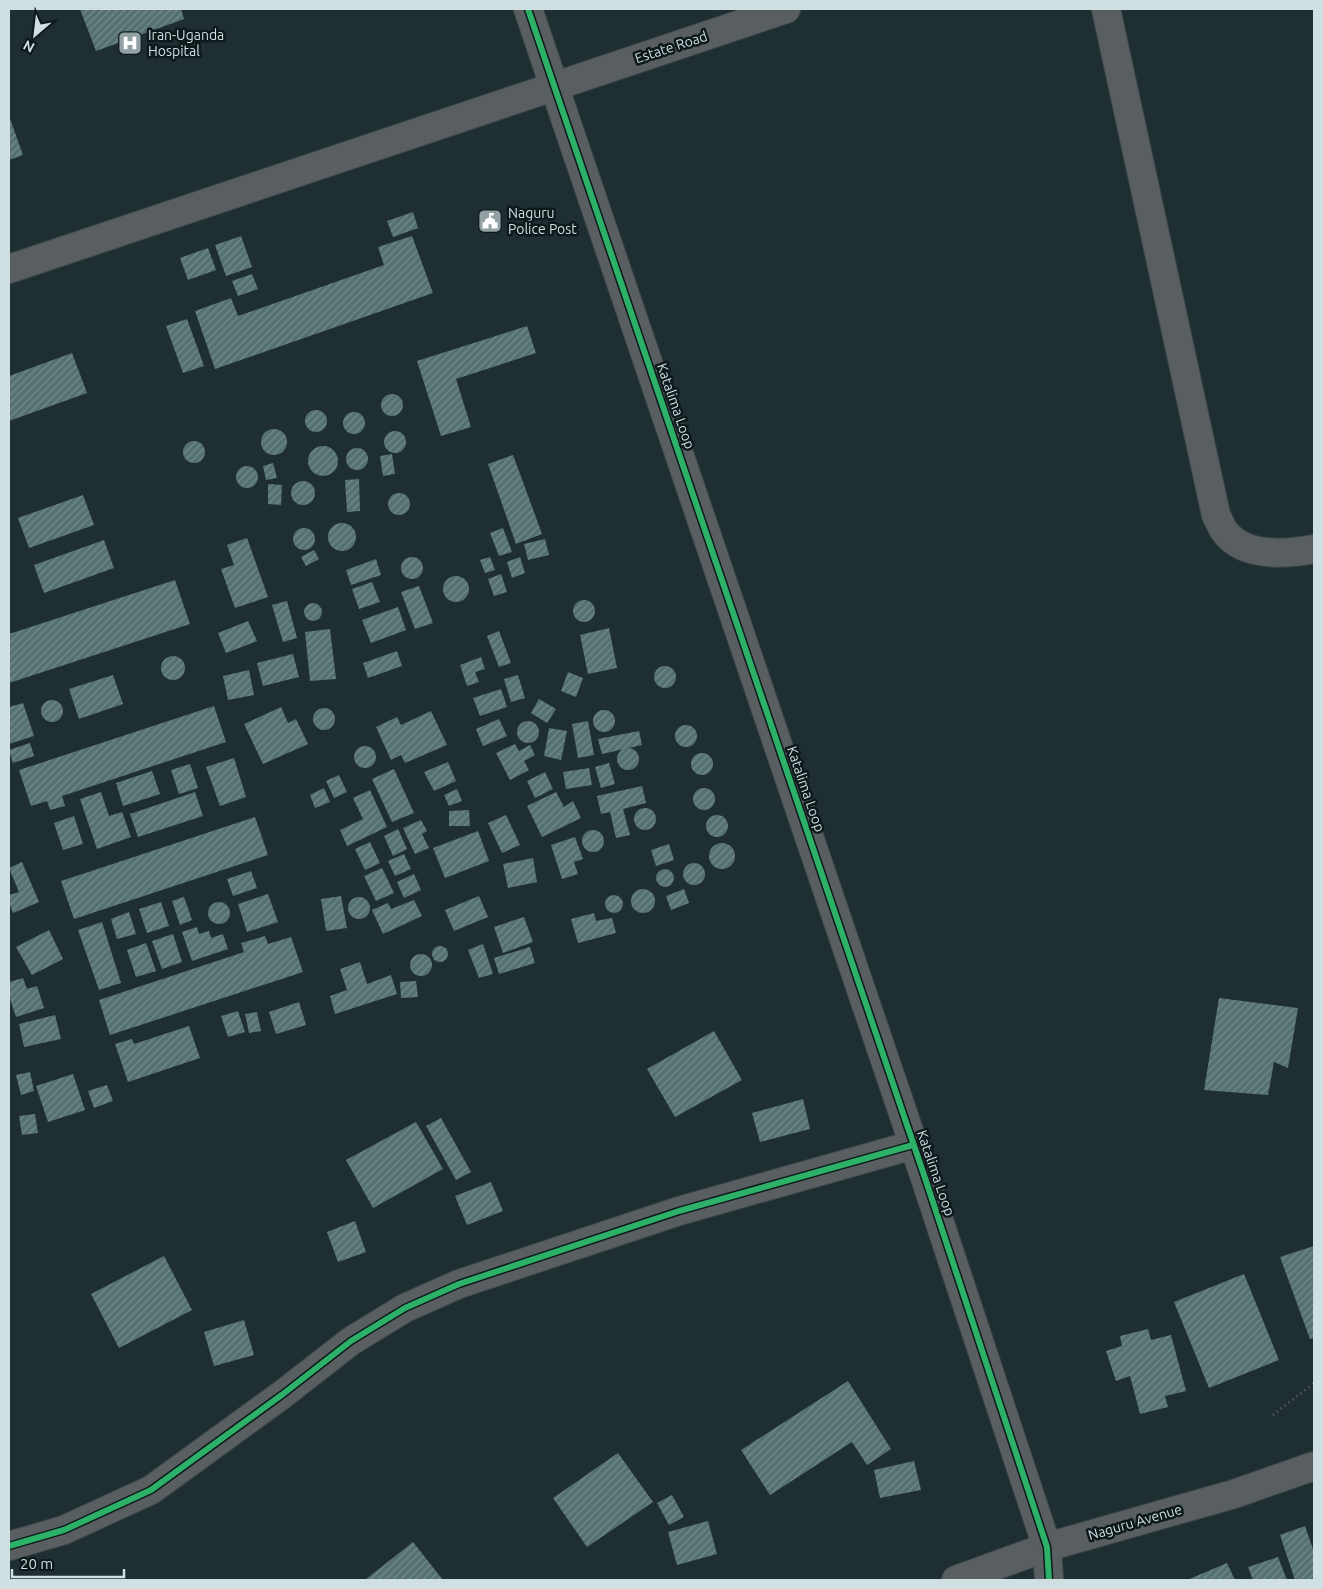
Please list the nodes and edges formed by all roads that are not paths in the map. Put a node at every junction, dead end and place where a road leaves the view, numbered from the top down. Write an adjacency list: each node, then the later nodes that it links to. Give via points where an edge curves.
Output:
1 (528, 9): 4 (street, Katalima Loop)
2 (786, 9): 4 (street, Estate Road)
3 (1106, 9): 6 (street, via 1216,515 1226,533 1240,545 1276,552)
4 (555, 86): 5 (street, Estate Road); 7 (street, Katalima Loop)
5 (9, 269)
6 (1314, 549)
7 (913, 1145): 9 (street, via 680,1211 459,1284 405,1308 350,1341 152,1490 64,1530); 10 (street, Katalima Loop)
8 (1314, 1466): 10 (street, Naguru Avenue, via 1234,1494)
9 (9, 1546)
10 (1047, 1547): 11 (street, Naguru Avenue); 12 (street, Katalima Loop)
11 (956, 1580)
12 (1049, 1580)

